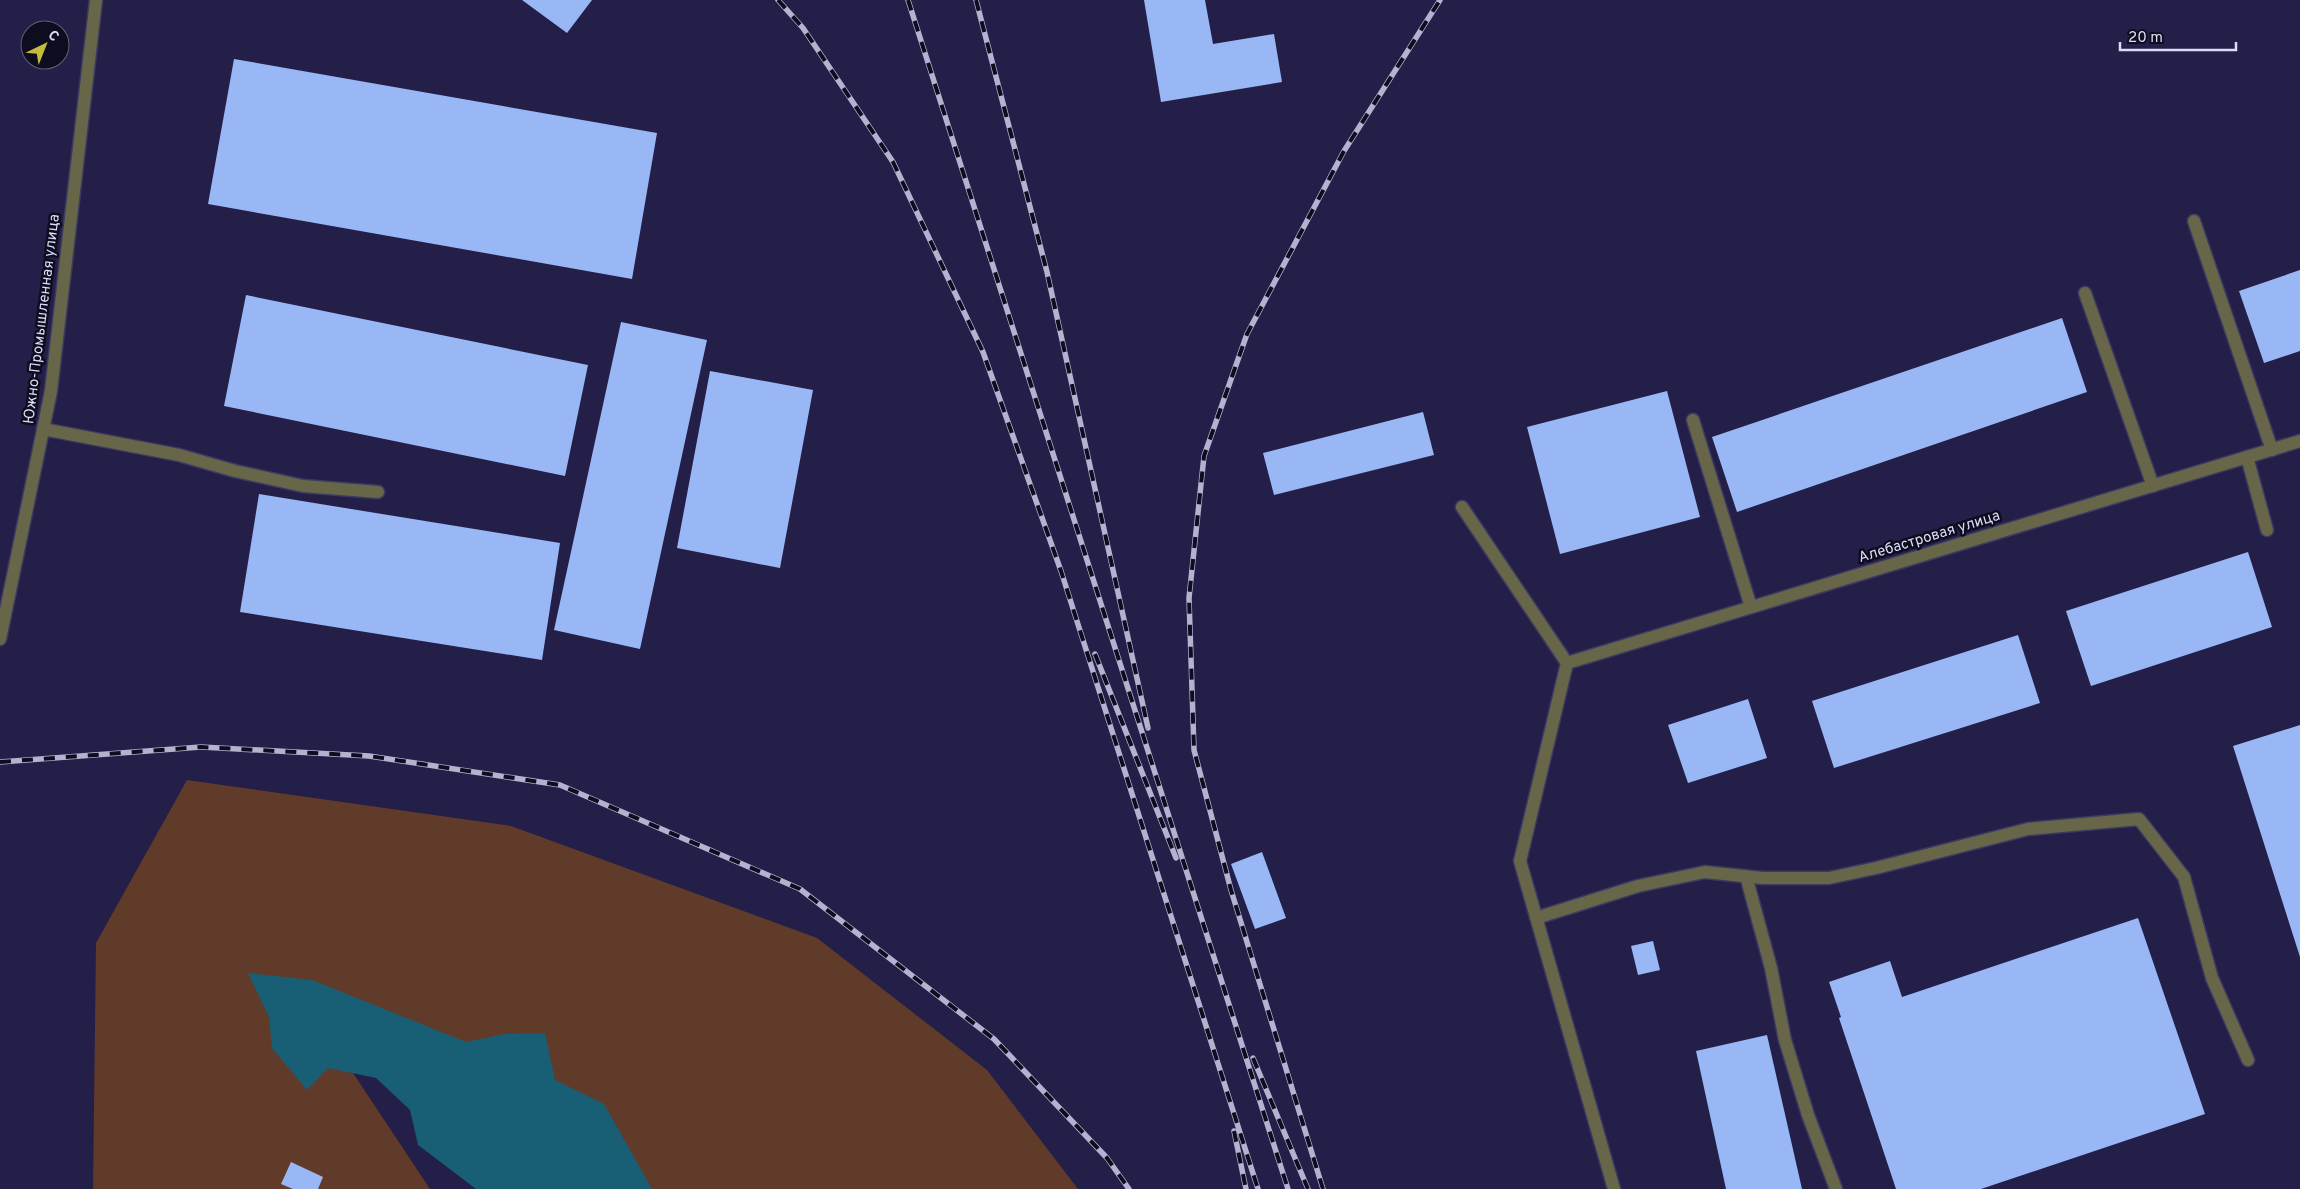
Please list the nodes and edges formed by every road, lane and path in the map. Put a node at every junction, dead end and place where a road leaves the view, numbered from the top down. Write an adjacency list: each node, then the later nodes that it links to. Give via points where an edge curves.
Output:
1 (96, 0): 5 (street, Южно-Промышленная улица, via 51,391)
2 (2194, 221): 7 (street)
3 (2085, 293): 9 (street)
4 (1692, 420): 13 (street)
5 (43, 429): 10 (street, via 179,455 303,486); 14 (street, Южно-Промышленная улица)
6 (2300, 441): 7 (street, Алебастровая улица)
7 (2272, 450): 8 (street, Алебастровая улица)
8 (2247, 457): 9 (street, Алебастровая улица); 12 (street)
9 (2153, 486): 13 (street, Алебастровая улица)
10 (378, 492)
11 (1462, 507): 15 (street)
12 (2266, 530)
13 (1751, 607): 15 (street, Алебастровая улица)
14 (0, 640)
15 (1567, 663): 17 (street, via 1520,861)
16 (1746, 876): 17 (street, via 1705,872 1638,886); 18 (street, via 1829,878 2028,829 2139,819 2184,877 2212,978); 20 (street, via 1771,968 1785,1040 1808,1115)
17 (1536, 918): 19 (street)
18 (2248, 1060)
19 (1614, 1189)
20 (1836, 1189)

